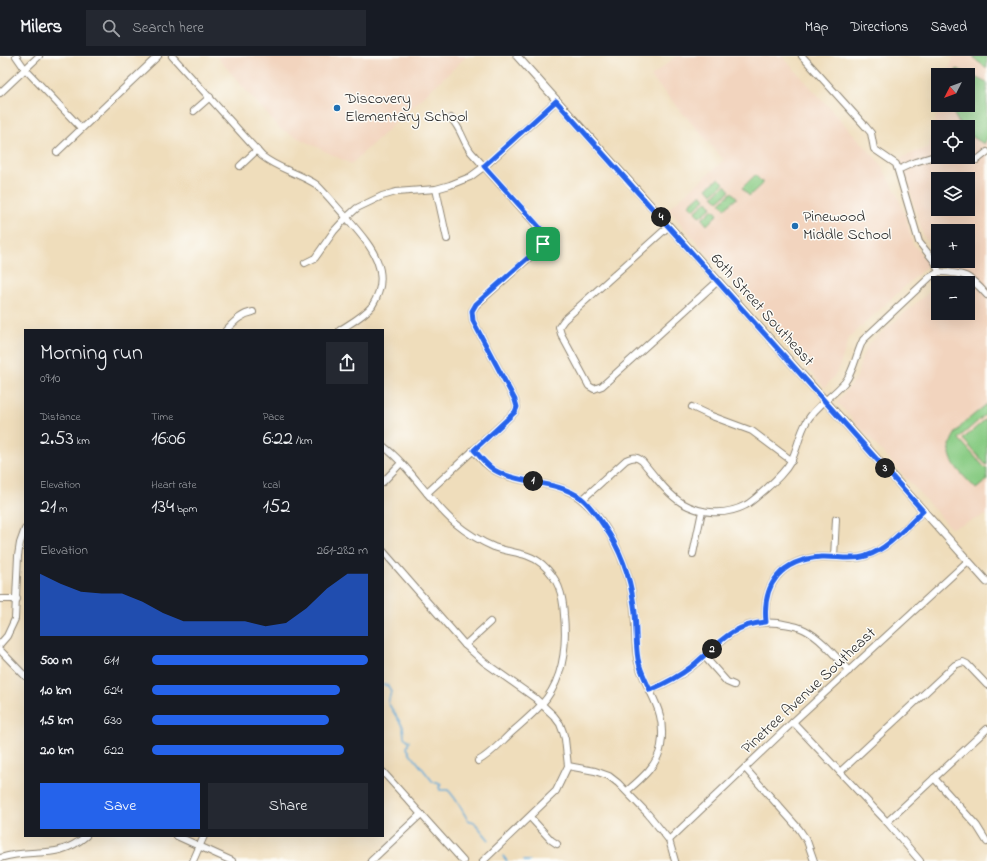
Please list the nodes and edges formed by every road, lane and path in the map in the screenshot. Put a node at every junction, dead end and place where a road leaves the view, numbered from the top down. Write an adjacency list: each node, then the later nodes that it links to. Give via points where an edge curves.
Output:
1 (16, 56): 7 (street)
2 (39, 56): 7 (street)
3 (158, 56): 13 (street)
4 (172, 56): 9 (street)
5 (517, 56): 10 (main road, 60th Street Southeast)
6 (802, 56): 21 (street, via 871,133 874,149 896,164)
7 (25, 69): 8 (street); 13 (street)
8 (0, 93)
9 (210, 97): 11 (street); 14 (street)
10 (556, 101): 20 (street); 24 (main road, 60th Street Southeast)
11 (194, 111)
12 (451, 118): 20 (street, via 468,147)
13 (81, 128): 15 (street)
14 (257, 150): 19 (street); 23 (street, via 271,162 317,185)
15 (57, 152)
16 (987, 152): 18 (street, via 981,159)
17 (931, 157): 21 (street)
18 (975, 160)
19 (240, 166)
20 (484, 166): 22 (street, via 470,177); 36 (street, via 540,228 545,240 476,304 472,311 473,321 517,407 515,412)
21 (898, 170): 27 (street, via 919,242 935,262)
22 (436, 189): 23 (street, via 396,192 382,196 357,208); 25 (street)
23 (346, 218): 26 (street, via 315,258); 32 (street, via 376,254 380,283 371,306 364,314)
24 (669, 226): 28 (main road, 60th Street Southeast); 28 (street, via 559,327 586,382 594,389 602,386)
25 (447, 239)
26 (305, 264)
27 (939, 272): 29 (street, via 967,276); 33 (street, via 863,340 846,380)
28 (718, 281): 33 (main road, 60th Street Southeast)
29 (987, 295)
30 (252, 312): 31 (street, via 238,318)
31 (227, 329)
32 (342, 329)
33 (826, 402): 37 (street, via 808,420); 43 (main road, 60th Street Southeast)
34 (692, 406): 37 (street, via 752,431)
35 (384, 447): 38 (street)
36 (474, 450): 40 (street); 41 (street, via 486,465 497,472 561,488)
37 (792, 460): 42 (street, via 779,477 746,505 720,513)
38 (401, 463): 39 (street); 40 (street)
39 (384, 481)
40 (427, 493): 64 (street, via 449,517 472,536 494,547 528,556 541,564 557,582 563,602 565,648 562,666 553,690)
41 (583, 499): 42 (street, via 626,460 633,457 642,461 680,502); 63 (street, via 607,531 628,573 634,607 638,661)
42 (702, 511): 47 (street)
43 (923, 511): 48 (street, via 873,553 856,558); 49 (main road, 60th Street Southeast)
44 (836, 519): 48 (street)
45 (24, 532): 52 (street, via 18,556)
46 (384, 552): 56 (street)
47 (693, 554)
48 (834, 557): 54 (street, via 801,560 784,568 772,582 767,597)
49 (968, 561): 50 (main road, 60th Street Southeast); 59 (street, Pinetree Avenue Southeast)
50 (987, 582)
51 (0, 599): 52 (street)
52 (17, 599): 55 (street, via 15,619)
53 (490, 622): 56 (street)
54 (766, 622): 58 (street, via 739,628); 59 (street, via 794,625 805,630)
55 (0, 644)
56 (465, 645): 64 (street)
57 (0, 650): 60 (street)
58 (704, 656): 61 (street, via 727,682); 63 (street, via 689,669)
59 (849, 671): 65 (street, Pinetree Avenue Southeast)
60 (24, 675)
61 (734, 684)
62 (986, 684): 70 (street, via 967,664 963,662 955,665)
63 (650, 690): 73 (street, via 661,716 661,747 649,770)
64 (542, 705): 67 (street); 68 (street, via 554,716 566,739)
65 (794, 722): 69 (street, Pinetree Avenue Southeast); 70 (street)
66 (987, 729): 72 (street)
67 (478, 761)
68 (568, 766): 73 (street, via 608,776); 75 (street, via 556,791)
69 (745, 768): 80 (street, Pinetree Avenue Southeast); 91 (street, via 799,829 807,841)
70 (840, 772): 76 (street)
71 (384, 773): 74 (street)
72 (934, 778): 76 (street); 81 (street, via 977,826)
73 (627, 791): 80 (street)
74 (421, 814): 87 (street); 88 (street)
75 (530, 817): 82 (street); 89 (street)
76 (887, 822): 92 (street)
77 (85, 837): 84 (street, via 77,846 59,854 23,854)
78 (179, 837): 83 (street)
79 (204, 837): 83 (street)
80 (669, 840): 90 (street)
81 (987, 842)
82 (557, 844)
83 (200, 846): 85 (street); 86 (street)
84 (0, 858)
85 (193, 861)
86 (232, 861)
87 (371, 861)
88 (463, 861)
89 (484, 861)
90 (675, 861)
91 (814, 861)
92 (920, 861)

